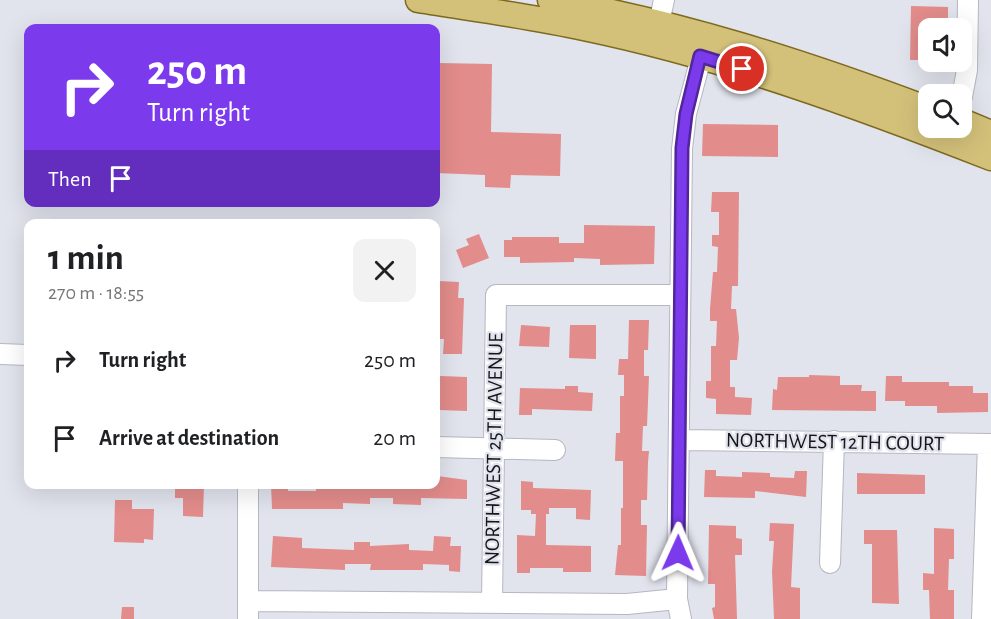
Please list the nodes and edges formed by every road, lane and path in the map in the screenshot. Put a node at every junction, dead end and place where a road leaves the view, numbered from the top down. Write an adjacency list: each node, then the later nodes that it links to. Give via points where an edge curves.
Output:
1 (418, 0): 5 (main road)
2 (550, 0): 4 (main road)
3 (968, 0): 7 (street)
4 (661, 11): 5 (main road, via 626,26 555,12); 6 (main road)
5 (533, 19): 6 (main road)
6 (704, 46): 8 (main road, via 832,74); 11 (main road); 12 (street, via 686,114 682,148)
7 (964, 84)
8 (918, 105)
9 (972, 125): 10 (main road)
10 (991, 133)
11 (991, 158)
12 (679, 295): 15 (street); 19 (street, NORTHWEST 25TH AVENUE, via 496,295)
13 (0, 354): 14 (street)
14 (24, 354)
15 (680, 440): 16 (street, NORTHWEST 12TH COURT); 23 (street)
16 (834, 441): 17 (street, NORTHWEST 12TH COURT); 22 (street)
17 (989, 444): 27 (street)
18 (440, 447): 19 (street)
19 (493, 449): 20 (street); 24 (street, NORTHWEST 25TH AVENUE)
20 (555, 450)
21 (248, 489): 25 (street)
22 (830, 563)
23 (677, 598): 24 (street, via 627,604); 26 (street)
24 (492, 603): 25 (street)
25 (248, 610)
26 (681, 619)
27 (982, 619)

